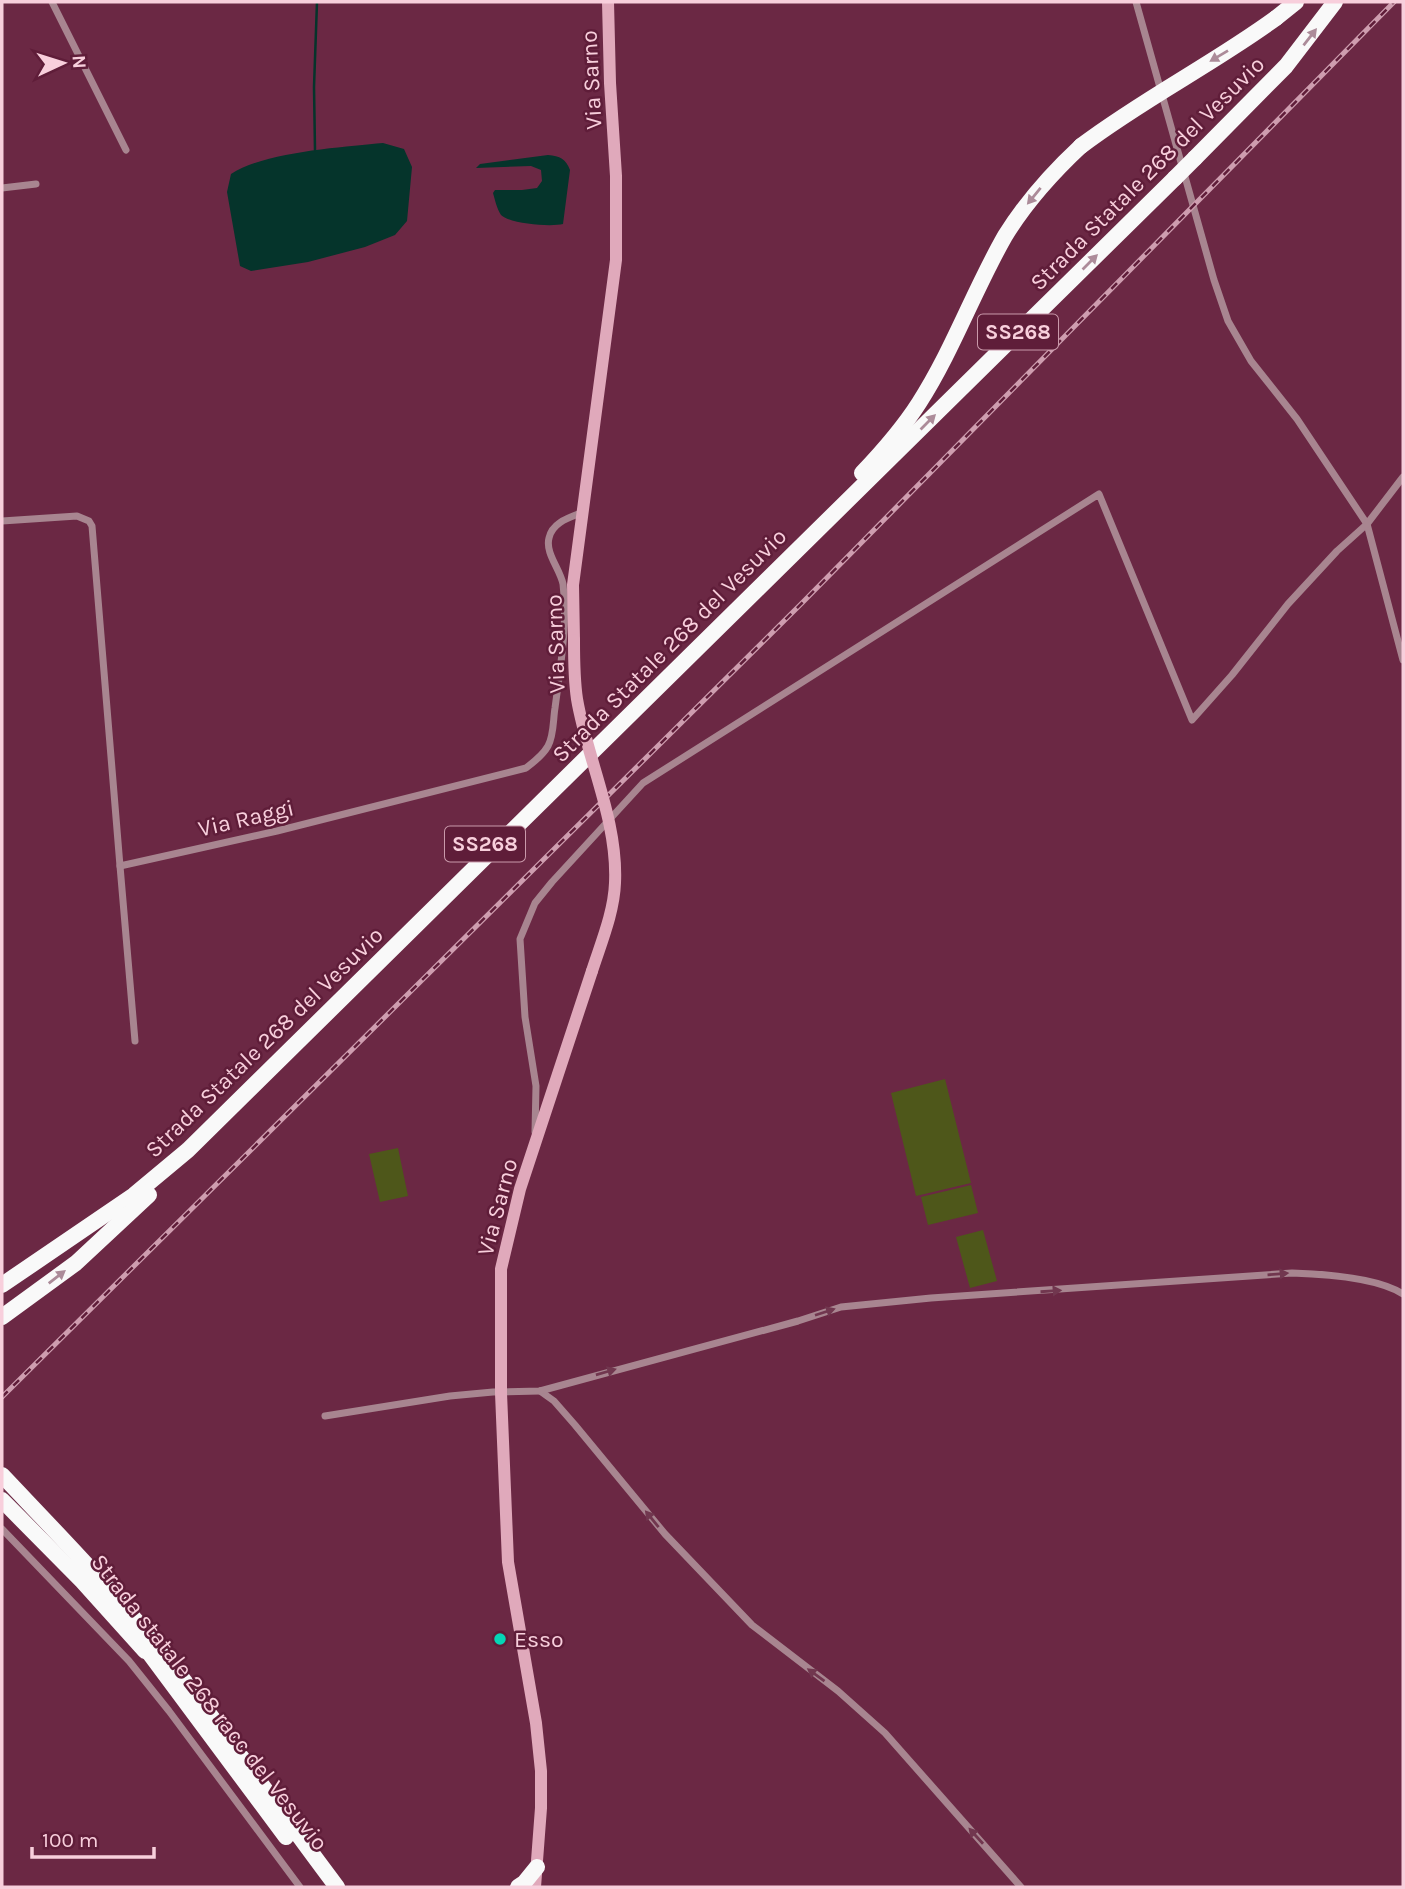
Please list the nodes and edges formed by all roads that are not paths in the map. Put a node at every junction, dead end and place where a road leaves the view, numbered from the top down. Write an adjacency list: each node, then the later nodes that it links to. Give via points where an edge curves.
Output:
1 (52, 2): 6 (street)
2 (608, 2): 10 (street, Via Sarno, via 616,260)
3 (1136, 2): 12 (street, via 1228,321)
4 (1296, 2): 18 (highway, Strada Statale 268 del Vesuvio / SS268, one-way to 18, bridge, via 1244,41 1111,123 1056,170 1020,213 995,254 919,403 873,461 181,1142 98,1209)
5 (1335, 2): 16 (highway, Strada Statale 268 del Vesuvio / SS268, one-way to 5, bridge, via 1195,158 1286,66)
6 (126, 150)
7 (36, 184): 8 (street)
8 (2, 188)
9 (1403, 477): 12 (street)
10 (581, 513): 14 (street, Via Raggi, via 553,528 549,538 548,548 563,584 562,656 548,746 526,768); 17 (street, Via Sarno, bridge, via 573,586 574,677 606,812 615,883 607,925)
11 (2, 521): 14 (street, via 77,516 92,526)
12 (1367, 524): 13 (street); 17 (street, via 1288,604 1192,720 1099,494 643,783 535,903 520,939 520,974 536,1086)
13 (1403, 660)
14 (120, 866): 15 (street)
15 (135, 1041)
16 (253, 1088): 19 (highway, Strada Statale 268 del Vesuvio / SS268, via 134,1195); 21 (highway, one-way to 16, via 93,1248 217,1131)
17 (534, 1150): 23 (street, Via Sarno, via 504,1250)
18 (2, 1272)
19 (2, 1285)
20 (1403, 1294): 22 (street, one-way to 20, via 842,1307 1292,1273 1361,1281)
21 (2, 1317)
22 (540, 1391): 23 (street); 40 (street, one-way to 22, via 885,1733 752,1625 664,1534 575,1425)
23 (501, 1392): 24 (street); 33 (street, Via Sarno, via 508,1562 541,1771)
24 (325, 1416)
25 (2, 1462): 30 (highway)
26 (2, 1475): 30 (highway, Strada statale 268 racc del Vesuvio)
27 (2, 1483): 31 (highway, Strada statale 268 racc del Vesuvio)
28 (2, 1500): 31 (highway)
29 (2, 1529): 34 (street, via 129,1661)
30 (97, 1575): 32 (highway, Strada statale 268 racc del Vesuvio, via 187,1684)
31 (154, 1660): 35 (highway, Strada statale 268 racc del Vesuvio)
32 (268, 1793): 36 (highway, Strada statale 268 racc del Vesuvio); 37 (highway)
33 (537, 1867): 38 (highway); 39 (street, Via Sarno)
34 (300, 1887)
35 (323, 1887)
36 (337, 1887)
37 (351, 1887)
38 (518, 1887)
39 (535, 1887)
40 (1021, 1887)

